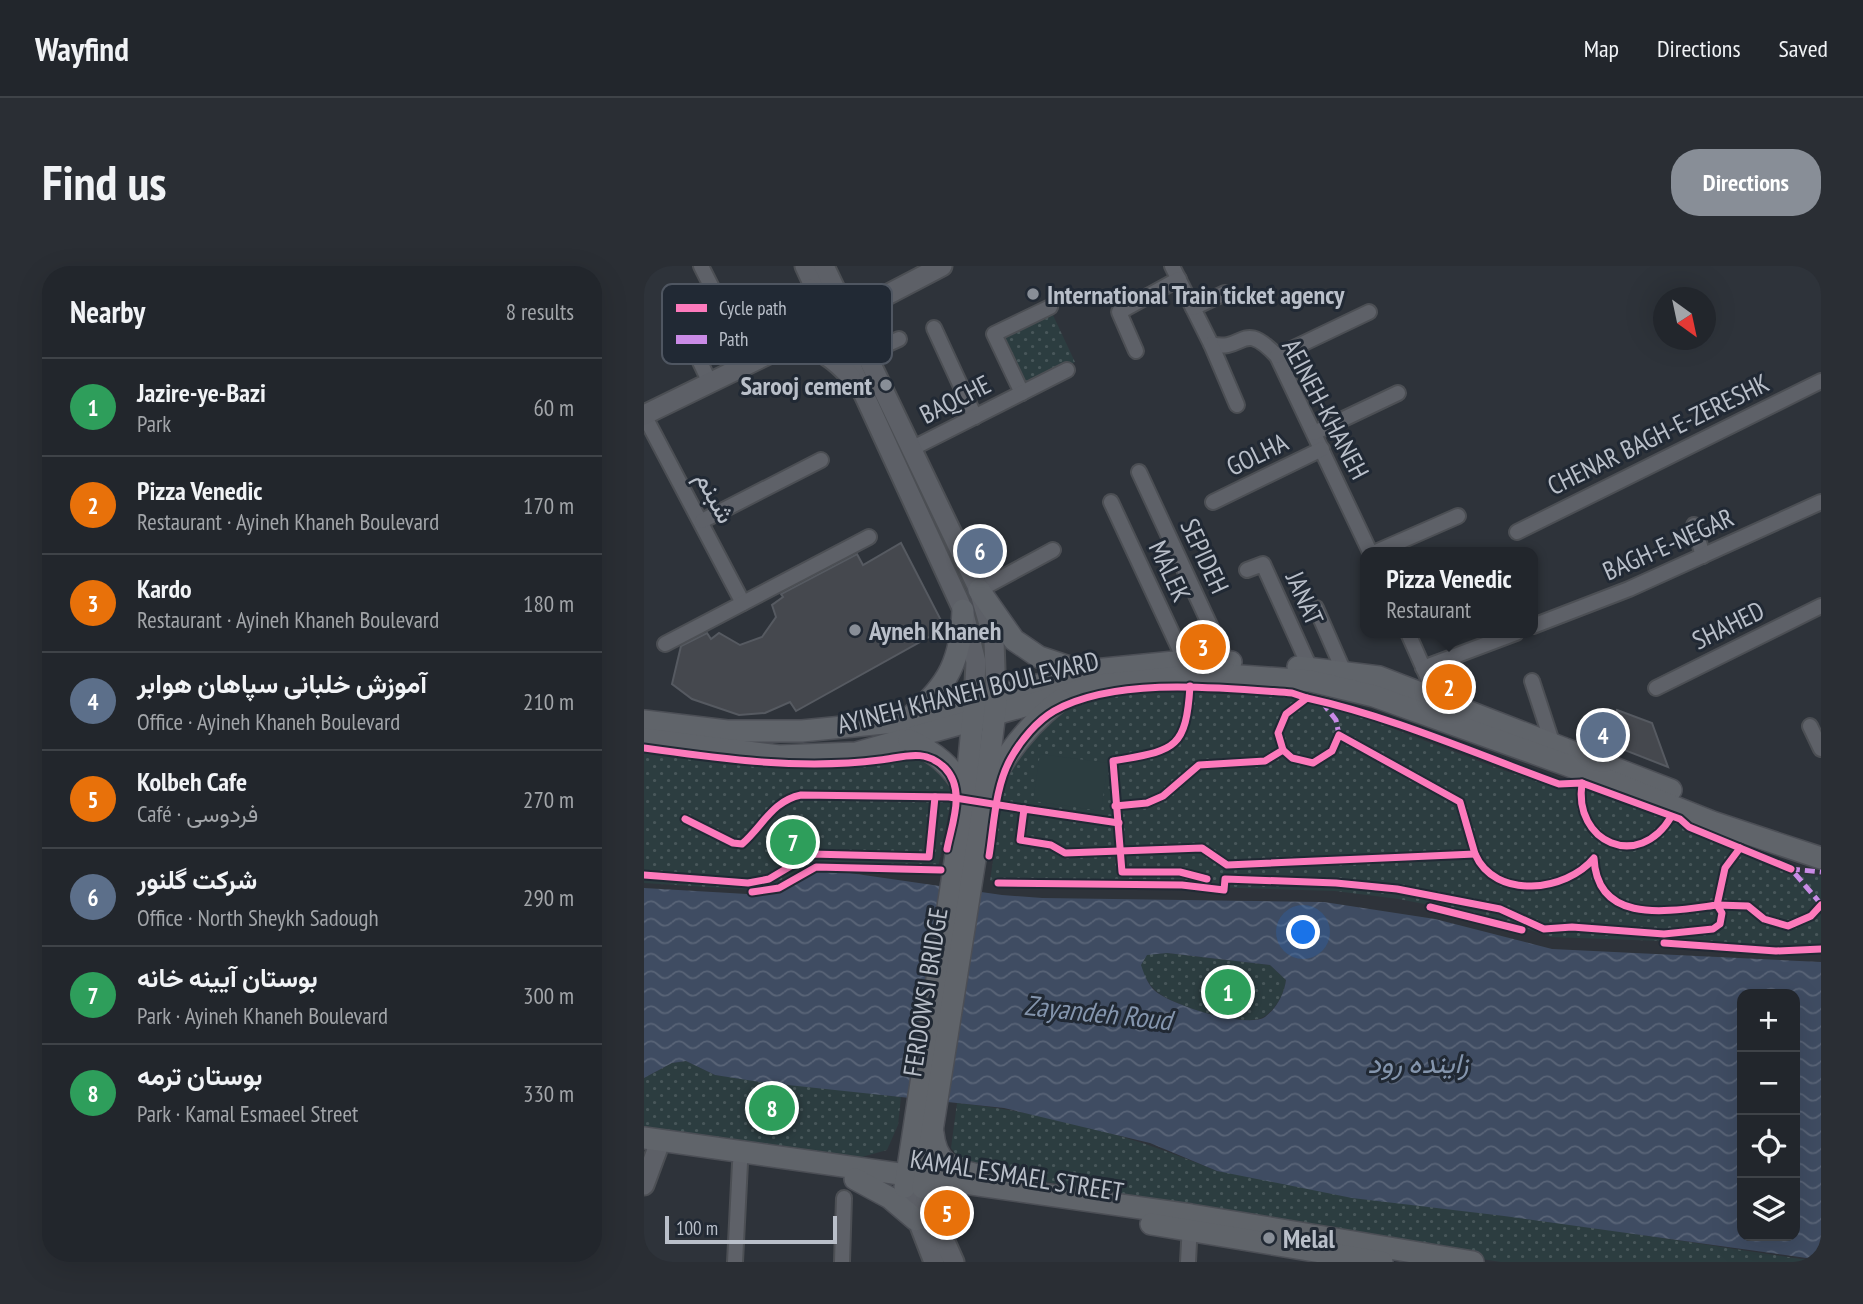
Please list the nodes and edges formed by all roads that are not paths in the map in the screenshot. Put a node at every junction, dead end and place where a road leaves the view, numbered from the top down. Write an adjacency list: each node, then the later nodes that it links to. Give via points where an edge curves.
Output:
1 (701, 266): 8 (street)
2 (799, 266): 9 (main road)
3 (806, 266): 10 (main road)
4 (824, 266): 11 (main road)
5 (837, 266): 12 (main road)
6 (942, 266): 13 (main road)
7 (1175, 272): 16 (street); 22 (street, via 1119,312)
8 (710, 284)
9 (808, 284)
10 (820, 284)
11 (832, 284)
12 (840, 284)
13 (892, 291)
14 (1225, 293): 16 (street)
15 (1050, 307): 34 (street, BAQCHE, via 994,334)
16 (1193, 308): 21 (street)
17 (1369, 312): 23 (street)
18 (934, 328): 38 (street)
19 (899, 339): 20 (street)
20 (892, 342)
21 (1211, 344): 23 (street, AEINEH-KHANEH, via 1260,338); 36 (street)
22 (1136, 351)
23 (1277, 356): 39 (street, AEINEH-KHANEH)
24 (701, 364): 33 (street)
25 (748, 364): 33 (main road)
26 (842, 364): 31 (main road)
27 (854, 364): 31 (main road)
28 (859, 364): 31 (main road)
29 (870, 364): 31 (main road)
30 (1067, 370): 34 (street, BAQCHE)
31 (864, 381): 40 (main road); 61 (main road)
32 (1821, 381): 50 (street, CHENAR BAGH-E-ZERESHK)
33 (710, 383): 37 (main road)
34 (1022, 393): 38 (street, BAQCHE)
35 (1398, 393): 39 (street)
36 (1237, 405)
37 (646, 411): 48 (street, شبنم)
38 (975, 416): 40 (street, BAQCHE)
39 (1314, 433): 41 (street, AEINEH-KHANEH)
40 (911, 449): 57 (main road)
41 (1322, 449): 45 (street, GOLHA); 52 (street, AEINEH-KHANEH)
42 (821, 460): 48 (street)
43 (1139, 472): 67 (street, SEPIDEH)
44 (1111, 502): 66 (street, MALEK)
45 (1213, 502)
46 (1821, 502): 55 (street, BAGH-E-NEGAR)
47 (1458, 516): 53 (street)
48 (702, 521): 58 (street, شبنم)
49 (1694, 525): 55 (street)
50 (1517, 531)
51 (869, 537): 58 (street)
52 (1368, 547)
53 (1387, 547)
54 (1053, 550): 57 (street)
55 (1703, 555): 62 (street, BAGH-E-NEGAR)
56 (1247, 570): 68 (street, JANAT, via 1263,565)
57 (979, 590): 70 (main road, via 1014,640 1040,657); 76 (main road, via 994,641)
58 (743, 603): 65 (street)
59 (1821, 606): 73 (street, SHAHED)
60 (1316, 608): 71 (street)
61 (963, 610): 77 (main road, via 976,662); 81 (main road, via 961,642 950,674)
62 (1538, 624)
63 (1410, 638): 69 (street)
64 (1503, 638): 69 (street)
65 (664, 644)
66 (1185, 661): 67 (main road, AYINEH KHANEH BOULEVARD); 70 (main road, AYINEH KHANEH BOULEVARD)
67 (1227, 662): 68 (main road, AYINEH KHANEH BOULEVARD)
68 (1310, 668): 71 (main road, AYINEH KHANEH BOULEVARD)
69 (1423, 668): 75 (street)
70 (1084, 672): 76 (main road, AYINEH KHANEH BOULEVARD)
71 (1344, 672): 75 (main road, AYINEH KHANEH BOULEVARD, via 1379,677)
72 (1532, 681): 83 (street)
73 (1656, 688)
74 (1071, 692): 76 (main road, AYINEH KHANEH BOULEVARD); 86 (main road, via 1034,720); 88 (main road, AYINEH KHANEH BOULEVARD, via 1212,674 1311,681 1374,696)
75 (1437, 699): 83 (main road, AYINEH KHANEH BOULEVARD)
76 (996, 706): 77 (main road, AYINEH KHANEH BOULEVARD); 86 (main road)
77 (973, 711): 81 (main road, AYINEH KHANEH BOULEVARD); 86 (main road)
78 (644, 720): 80 (main road, AYINEH KHANEH BOULEVARD, via 727,730)
79 (1810, 726): 84 (street)
80 (791, 731): 81 (main road, AYINEH KHANEH BOULEVARD); 85 (main road, via 797,743)
81 (907, 731): 85 (main road, AYINEH KHANEH BOULEVARD, via 856,753); 86 (main road)
82 (644, 739): 85 (main road, AYINEH KHANEH BOULEVARD)
83 (1552, 742): 87 (main road, AYINEH KHANEH BOULEVARD)
84 (1821, 749)
85 (793, 755)
86 (976, 793): 89 (main road, FERDOWSI BRIDGE)
87 (1821, 845)
88 (1821, 858)
89 (924, 1120): 92 (main road, via 908,1128 901,1149 890,1158); 93 (main road); 97 (main road, via 938,1157 951,1168 1060,1188)
90 (648, 1145): 91 (main road); 92 (main road); 94 (main road)
91 (740, 1163): 92 (main road); 101 (street)
92 (850, 1173): 93 (main road); 98 (main road)
93 (915, 1182): 95 (main road, KAMAL ESMAEL STREET); 97 (main road, KAMAL ESMAEL STREET); 98 (main road)
94 (644, 1185)
95 (949, 1192): 98 (main road); 99 (main road, KAMAL ESMAEL STREET)
96 (844, 1198): 102 (street)
97 (1072, 1200): 99 (main road, KAMAL ESMAEL STREET)
98 (924, 1215): 103 (main road); 104 (main road)
99 (1190, 1222): 100 (main road, KAMAL ESMAEL STREET); 105 (street)
100 (1333, 1252): 106 (main road, KAMAL ESMAEL STREET); 107 (main road, KAMAL ESMAEL STREET)
101 (735, 1262)
102 (842, 1262)
103 (934, 1262)
104 (954, 1262)
105 (1188, 1262)
106 (1381, 1262)
107 (1473, 1262)

